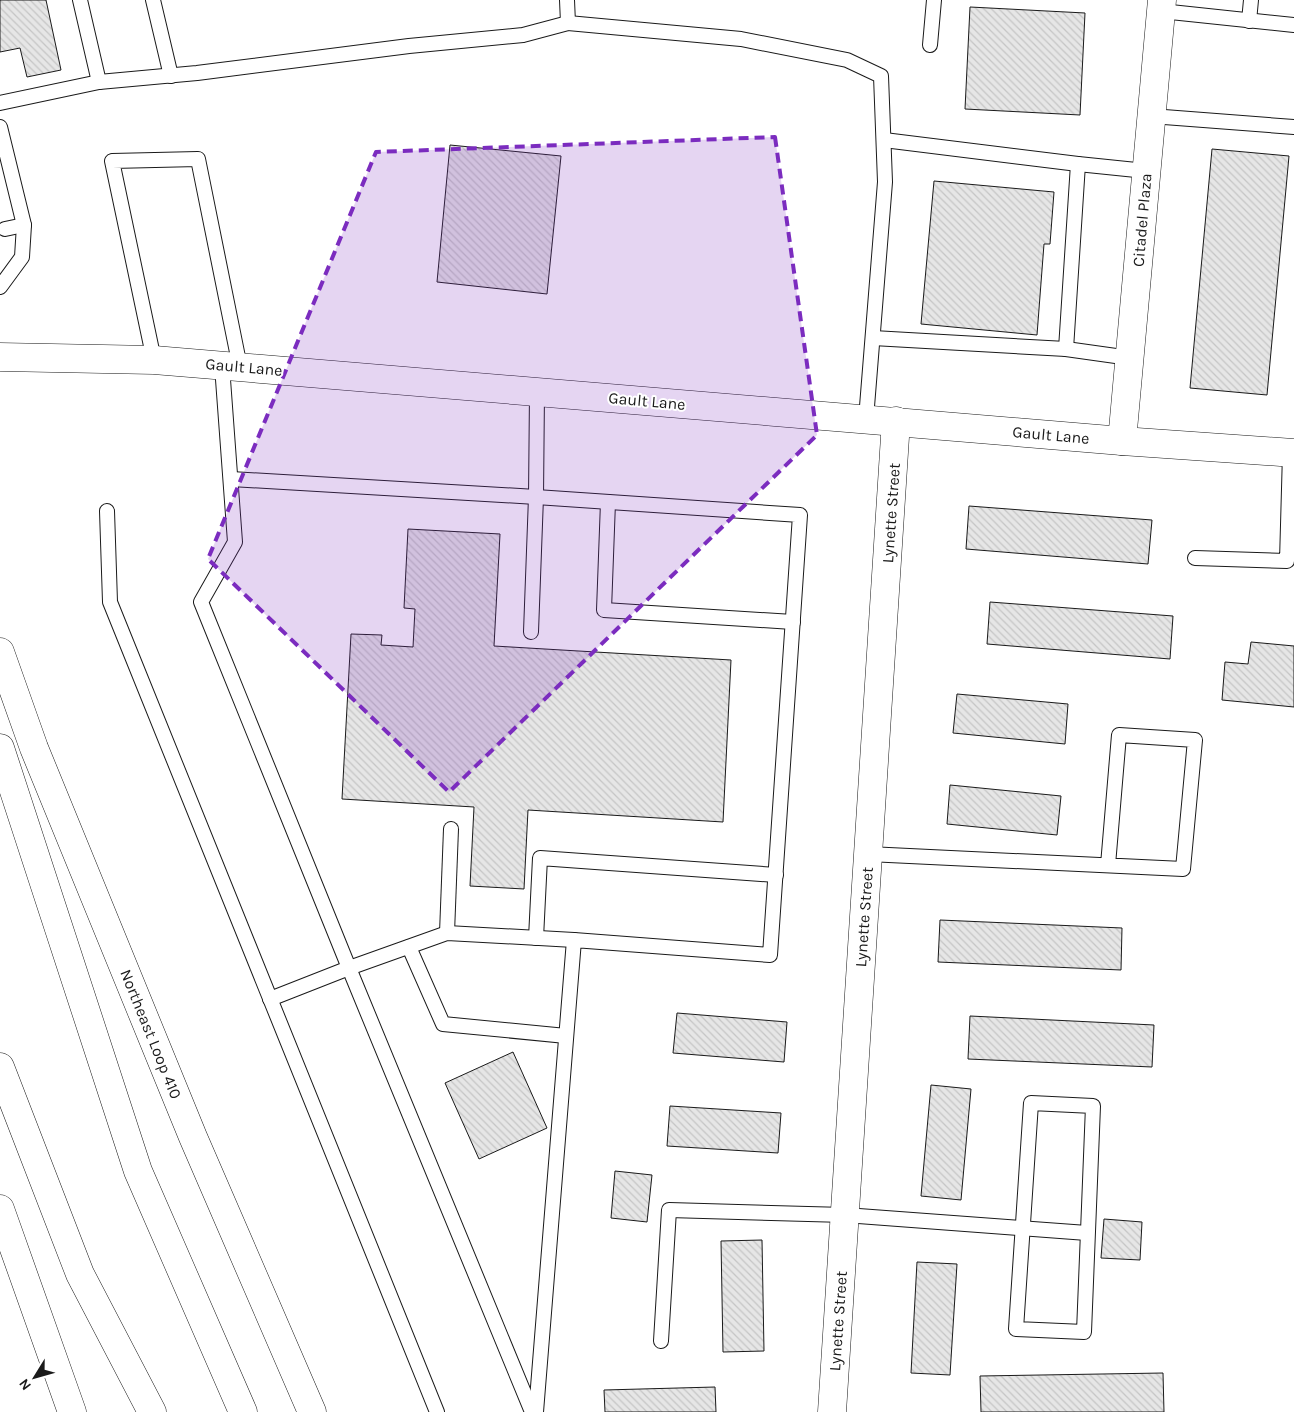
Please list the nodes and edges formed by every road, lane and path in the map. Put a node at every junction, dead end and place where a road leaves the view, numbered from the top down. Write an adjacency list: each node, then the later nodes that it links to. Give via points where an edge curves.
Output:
1 (80, 0): 12 (lane)
2 (153, 0): 11 (lane)
3 (567, 0): 8 (lane)
4 (934, 0): 10 (lane)
5 (1251, 0): 7 (lane)
6 (1161, 6): 7 (lane); 14 (main road, Citadel Plaza)
7 (1249, 21): 9 (lane)
8 (568, 23): 11 (lane, via 523,35); 17 (lane, via 741,39 847,60 881,76)
9 (1294, 25)
10 (930, 45)
11 (171, 76): 12 (lane)
12 (99, 82): 13 (lane)
13 (0, 103)
14 (1151, 116): 15 (lane); 19 (main road, Citadel Plaza)
15 (1294, 127)
16 (1, 133): 20 (lane)
17 (884, 140): 18 (lane); 23 (lane, via 885,182)
18 (1078, 164): 19 (lane); 24 (lane)
19 (1146, 171): 26 (main road, Citadel Plaza)
20 (24, 225): 21 (lane); 22 (lane, via 22,257)
21 (5, 229)
22 (0, 287)
23 (873, 338): 24 (lane); 30 (lane)
24 (1066, 350): 26 (lane)
25 (1, 352): 27 (main road, Gault Lane)
26 (1130, 358): 32 (main road, Citadel Plaza)
27 (154, 360): 28 (main road, Gault Lane); 28 (lane, via 112,161 198,158)
28 (231, 366): 29 (main road, Gault Lane); 34 (lane)
29 (537, 392): 30 (main road, Gault Lane); 35 (lane)
30 (866, 419): 31 (main road, Gault Lane)
31 (896, 422): 32 (main road, Gault Lane); 45 (main road, Lynette Street)
32 (1122, 441): 33 (main road, Gault Lane)
33 (1292, 453): 39 (lane)
34 (231, 480): 35 (lane); 52 (lane, via 235,542 201,602)
35 (536, 497): 36 (lane); 41 (lane)
36 (608, 502): 40 (lane, via 604,610); 40 (lane, via 800,516)
37 (107, 511): 53 (lane, via 110,602)
38 (1195, 558): 39 (lane)
39 (1290, 562)
40 (793, 622): 47 (lane)
41 (531, 632)
42 (0, 652): 64 (main road, Northeast Loop 410, via 34,748 193,1136)
43 (0, 748): 63 (main road, via 138,1171)
44 (451, 829): 48 (lane)
45 (868, 854): 46 (lane); 57 (main road, Lynette Street)
46 (1108, 865): 46 (lane, via 1183,868 1195,740 1119,735)
47 (776, 875): 49 (lane, via 540,858); 50 (lane, via 770,955)
48 (447, 933): 49 (lane); 51 (lane)
49 (536, 938): 50 (lane)
50 (574, 940): 54 (lane)
51 (409, 947): 52 (lane); 54 (lane, via 443,1024)
52 (349, 968): 53 (lane); 66 (lane)
53 (270, 999): 65 (lane)
54 (566, 1036): 67 (lane)
55 (0, 1067): 62 (main road, via 80,1274)
56 (0, 1209): 61 (main road)
57 (845, 1215): 58 (lane); 60 (lane, via 669,1210); 68 (main road, Lynette Street)
58 (1022, 1229): 59 (lane); 59 (lane, via 1016,1329 1084,1332); 59 (lane, via 1031,1102 1093,1106)
59 (1087, 1233)
60 (661, 1341)
61 (72, 1412)
62 (152, 1412)
63 (243, 1412)
64 (312, 1412)
65 (437, 1412)
66 (532, 1412)
67 (536, 1412)
68 (832, 1412)

